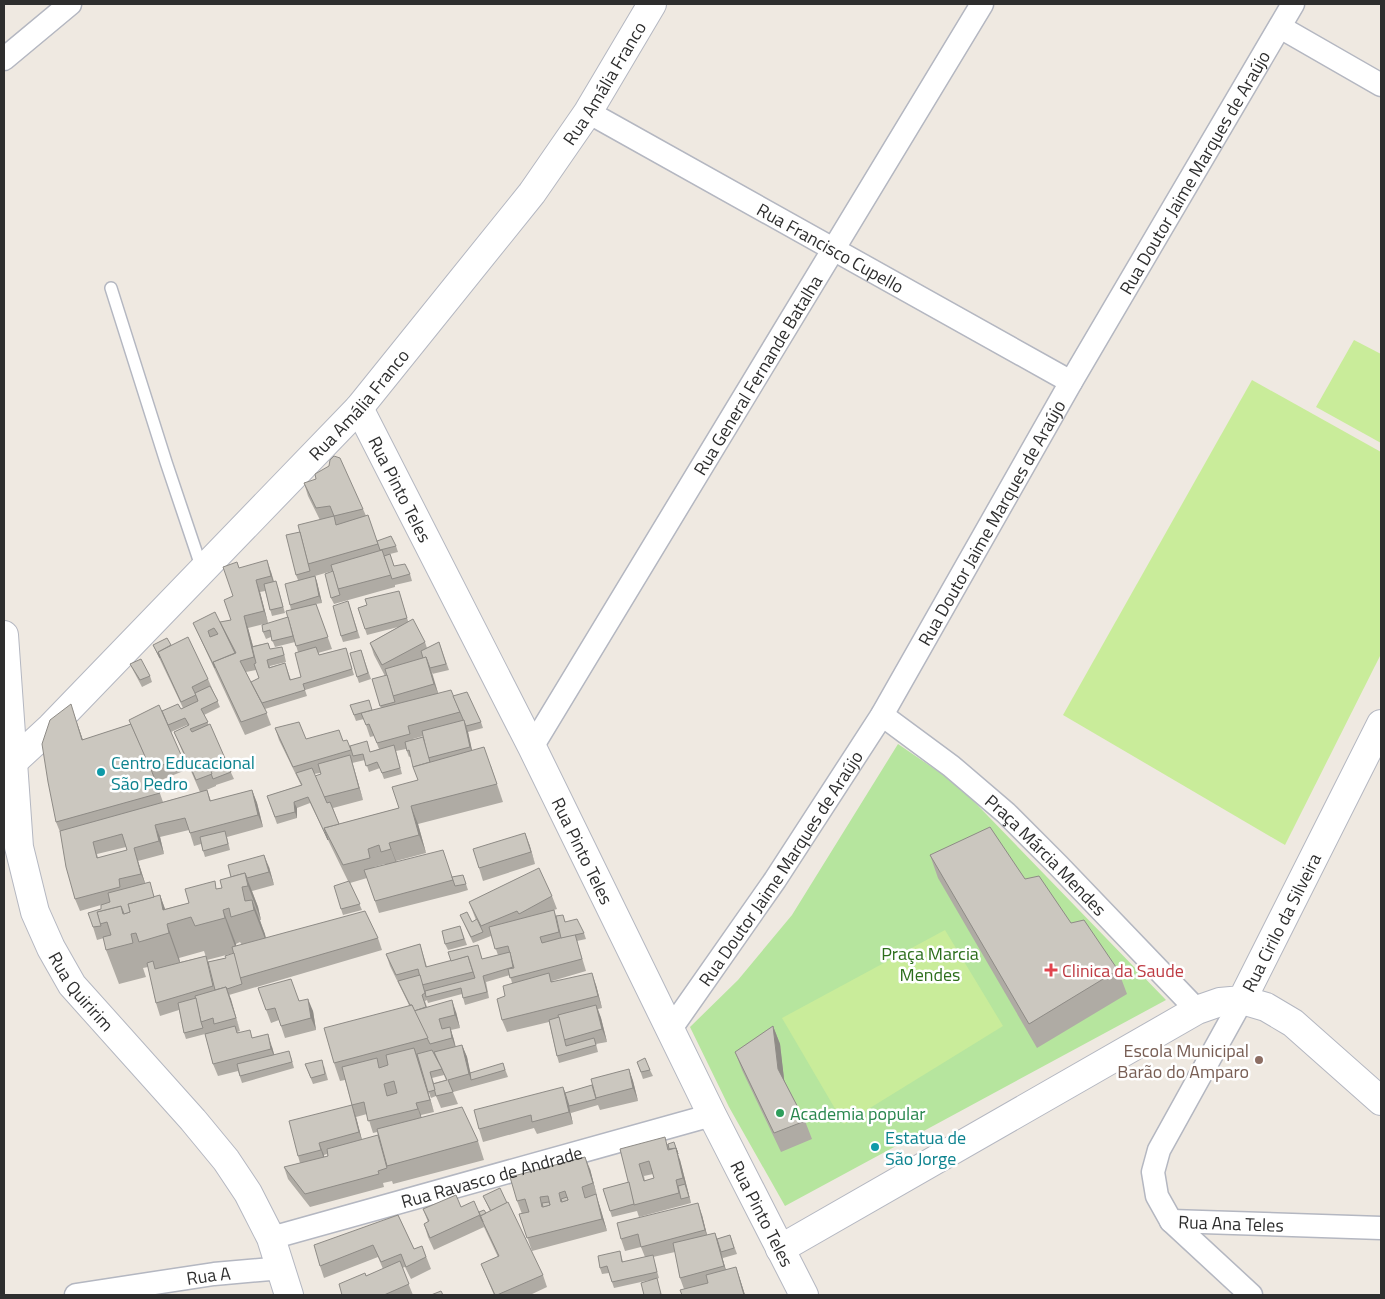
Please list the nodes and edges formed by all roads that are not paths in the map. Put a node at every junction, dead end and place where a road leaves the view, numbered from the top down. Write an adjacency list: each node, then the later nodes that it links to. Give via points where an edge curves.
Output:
1 (70, 4): 6 (street)
2 (652, 4): 8 (street, Rua Amália Franco)
3 (982, 4): 9 (street, Rua General Fernande Batalha)
4 (1294, 4): 5 (street, Rua Doutor Jaime Marques de Araújo)
5 (1280, 27): 7 (street); 11 (street, Rua Doutor Jaime Marques de Araújo)
6 (4, 59)
7 (1381, 85)
8 (588, 112): 9 (street, Rua Francisco Cupello); 12 (street, Rua Amália Franco, via 532,193)
9 (833, 248): 11 (street, Rua Francisco Cupello); 17 (street, Rua General Fernande Batalha)
10 (111, 288): 13 (lane)
11 (1071, 382): 15 (street, Rua Doutor Jaime Marques de Araújo)
12 (359, 408): 13 (street, Rua Amália Franco); 17 (street, Rua Pinto Teles)
13 (202, 569): 18 (street, Rua Amália Franco, via 51,727)
14 (4, 635): 18 (street, Rua Quiririm)
15 (882, 716): 20 (street, Praça Márcia Mendes, via 951,766 1006,813); 21 (street, Rua Doutor Jaime Marques de Araújo, via 775,880)
16 (1381, 724): 19 (street, Rua Cirilo da Silveira)
17 (532, 747): 21 (street, Rua Pinto Teles)
18 (8, 764): 26 (street, Rua Quiririm, via 19,847 35,912 51,948 72,985 226,1160 248,1193)
19 (1242, 1000): 20 (street, Rua Cirilo da Silveira, via 1220,1002); 22 (street, via 1266,1008 1293,1023); 24 (street, Rua Ana Teles, via 1159,1150 1153,1172 1158,1196)
20 (1197, 1010): 27 (street, Rua Cirilo da Silveira)
21 (670, 1030): 23 (street, Rua Pinto Teles)
22 (1378, 1093)
23 (712, 1115): 26 (street, Rua Ravasco de Andrade); 27 (street, Rua Pinto Teles)
24 (1171, 1221): 25 (street, Rua Ana Teles); 32 (street)
25 (1381, 1228)
26 (271, 1238): 28 (street, Rua Quiririm)
27 (780, 1249): 31 (street, Rua Pinto Teles)
28 (282, 1268): 29 (street, Rua A, via 214,1274); 30 (street, Rua Quiririm)
29 (76, 1295)
30 (289, 1295)
31 (804, 1295)
32 (1251, 1295)

